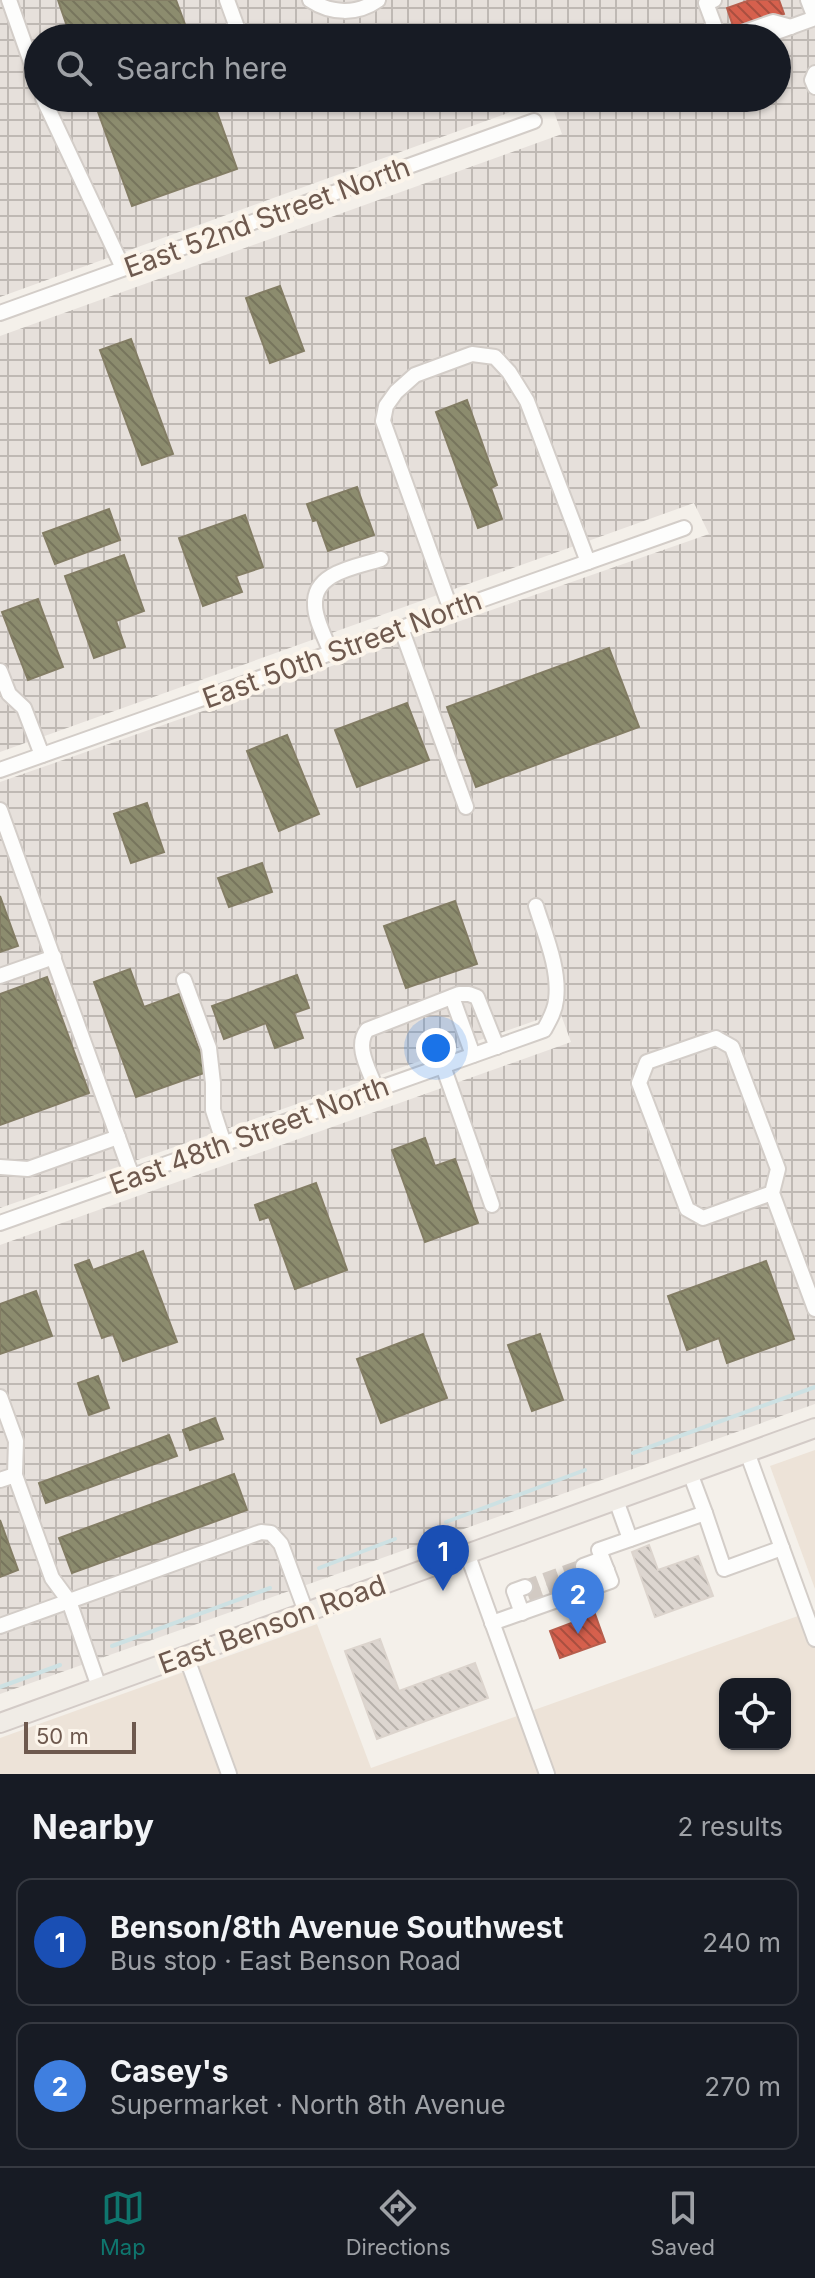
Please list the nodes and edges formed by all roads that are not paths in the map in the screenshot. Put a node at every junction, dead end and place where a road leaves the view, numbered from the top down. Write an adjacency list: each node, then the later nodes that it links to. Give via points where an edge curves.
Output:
1 (9, 0): 11 (street)
2 (227, 0): 8 (street)
3 (310, 0): 4 (street, via 336,11 353,11)
4 (378, 0)
5 (714, 0): 9 (street, via 706,3)
6 (808, 0): 7 (street)
7 (815, 18): 10 (street)
8 (236, 24)
9 (714, 24)
10 (791, 27)
11 (24, 42)
12 (815, 73): 13 (street)
13 (815, 87)
14 (50, 112): 16 (street)
15 (534, 121): 16 (street, East 52nd Street North)
16 (123, 268): 17 (street, East 52nd Street North)
17 (0, 313)
18 (684, 528): 20 (street, East 50th Street North)
19 (381, 559): 23 (street, via 321,582 314,607)
20 (588, 562): 21 (street, East 50th Street North); 21 (street, via 527,401 495,357 472,354 415,375 386,406 383,421)
21 (451, 610): 22 (street, East 50th Street North)
22 (401, 628): 23 (street, East 50th Street North); 27 (street)
23 (331, 653): 25 (street, East 50th Street North)
24 (0, 671): 25 (street, via 9,694 24,708)
25 (42, 755): 26 (street, East 50th Street North)
26 (0, 770)
27 (466, 807)
28 (0, 810): 30 (street)
29 (536, 906): 34 (street, East 48th Street North, via 554,970 555,1008 544,1030)
30 (54, 957): 31 (street); 38 (street)
31 (0, 976)
32 (184, 980): 39 (street, via 209,1048 213,1110)
33 (452, 997): 34 (street, via 477,997); 35 (street); 37 (street, via 367,1030 360,1045)
34 (497, 1047): 35 (street, East 48th Street North)
35 (473, 1055): 36 (street, East 48th Street North)
36 (443, 1066): 37 (street, East 48th Street North); 43 (street)
37 (376, 1089): 39 (street, East 48th Street North)
38 (118, 1137): 40 (street, via 28,1169); 41 (street)
39 (224, 1144): 41 (street, East 48th Street North)
40 (0, 1167)
41 (132, 1176): 44 (street, East 48th Street North)
42 (772, 1193): 42 (street, via 778,1169 732,1047 716,1038 647,1062 639,1083 687,1209 703,1218); 45 (street)
43 (492, 1205)
44 (0, 1223)
45 (815, 1309)
46 (0, 1397): 50 (street, via 16,1441)
47 (815, 1428): 48 (main road, East Benson Road)
48 (747, 1452): 49 (main road, East Benson Road); 55 (street)
49 (690, 1473): 52 (main road, East Benson Road); 53 (street)
50 (15, 1475): 51 (street); 59 (street, via 52,1578)
51 (0, 1480)
52 (616, 1500): 54 (street); 56 (main road, East Benson Road)
53 (705, 1513): 54 (street); 55 (street, via 724,1569)
54 (630, 1539): 57 (street, via 599,1550)
55 (782, 1548): 63 (street)
56 (467, 1553): 60 (main road, East Benson Road); 61 (street)
57 (604, 1565): 58 (street); 61 (street, via 611,1581 524,1600)
58 (585, 1572)
59 (69, 1601): 60 (street, via 261,1532 271,1533 281,1544); 62 (street); 65 (street)
60 (306, 1612): 64 (main road, East Benson Road)
61 (492, 1623): 68 (street)
62 (0, 1626)
63 (815, 1639)
64 (186, 1656): 65 (main road, East Benson Road); 67 (street)
65 (99, 1687): 66 (main road, East Benson Road)
66 (0, 1723)
67 (229, 1774)
68 (547, 1774)

